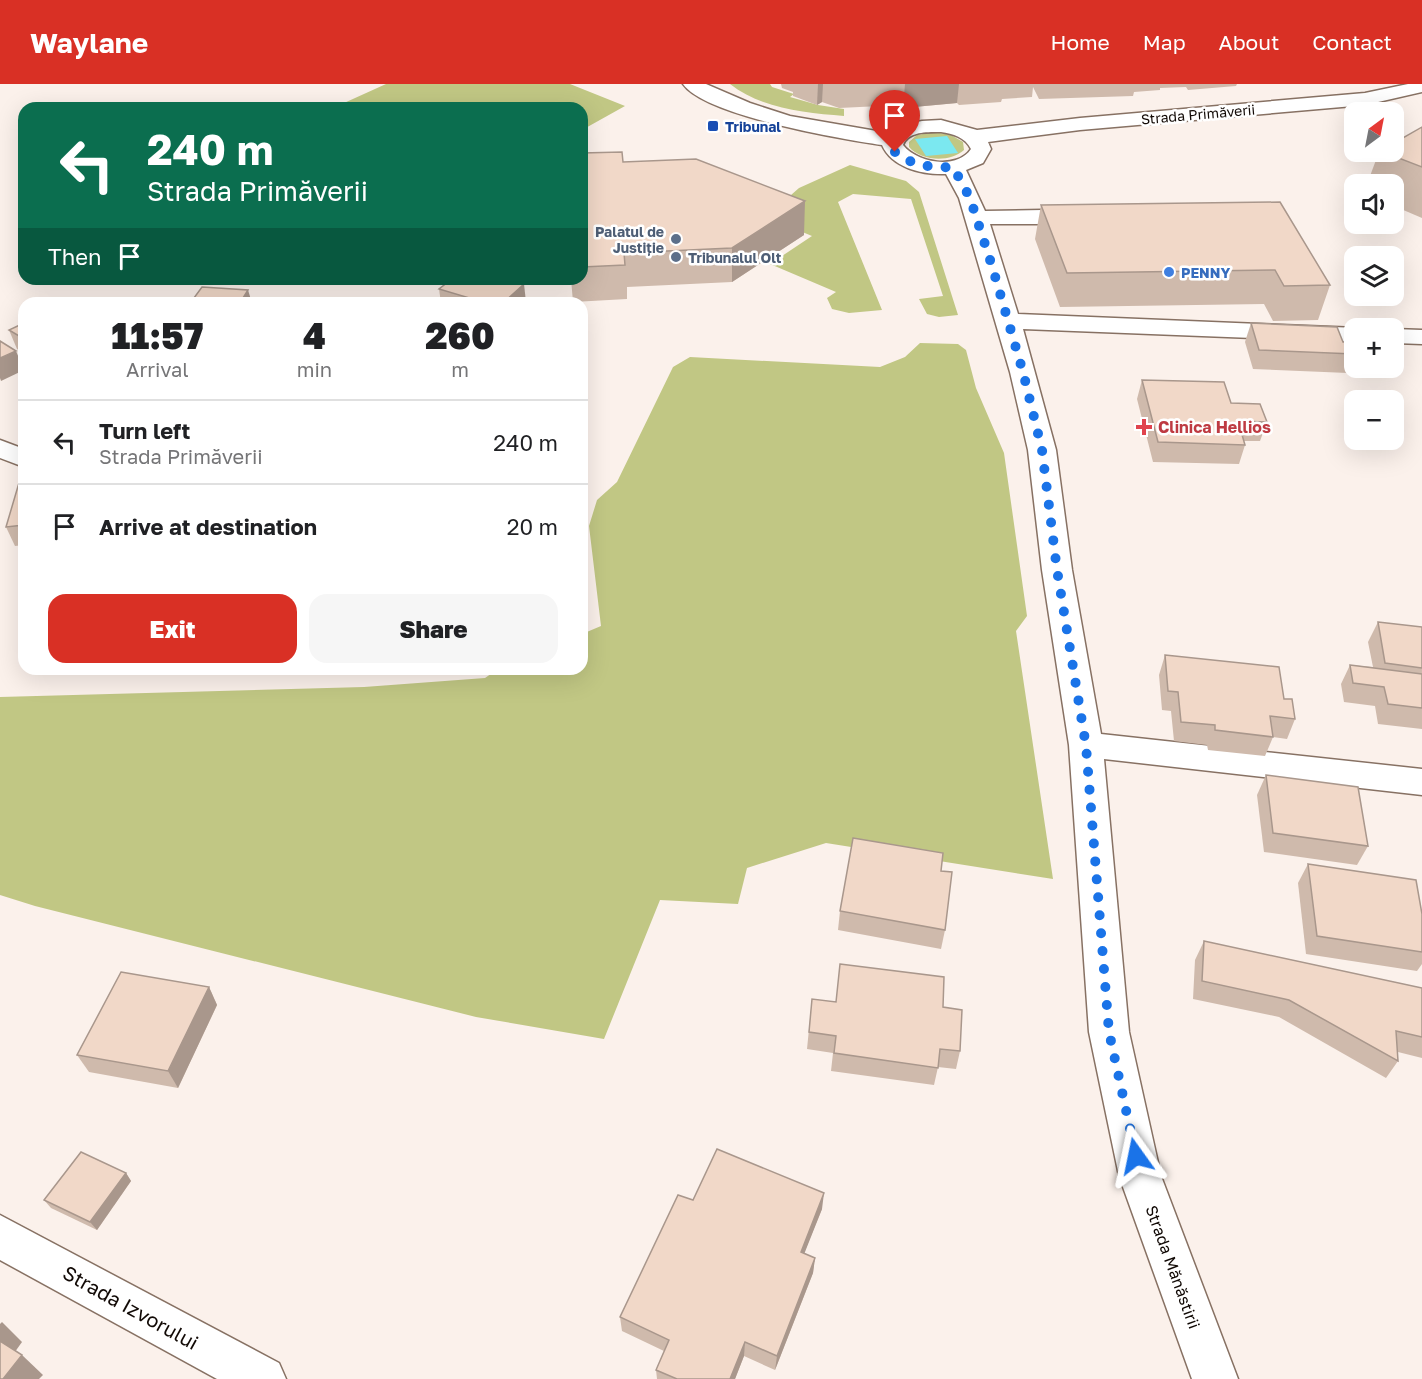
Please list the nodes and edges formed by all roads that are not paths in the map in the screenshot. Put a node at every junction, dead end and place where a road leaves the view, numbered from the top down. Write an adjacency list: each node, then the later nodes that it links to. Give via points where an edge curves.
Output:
1 (693, 84): 4 (street, via 768,116)
2 (1422, 86): 3 (street, Strada Primăverii, via 1365,99)
3 (974, 137): 4 (street, Strada Primăverii, via 953,128 928,126 905,130); 5 (street, via 981,149 979,155)
4 (893, 140): 5 (street, via 895,152 912,163)
5 (953, 167): 7 (street, Strada Mănăstirii)
6 (1043, 217): 7 (street)
7 (976, 218): 8 (street, Strada Mănăstirii)
8 (1008, 321): 9 (street); 14 (street, Strada Mănăstirii, via 1042,450)
9 (1344, 335)
10 (1404, 336): 11 (street)
11 (1422, 337)
12 (0, 448): 13 (street)
13 (18, 456)
14 (1086, 746): 15 (street); 18 (street, Strada Mănăstirii, via 1109,1032 1140,1176)
15 (1422, 782)
16 (0, 1236): 17 (street, Strada Izvorului)
17 (263, 1379)
18 (1215, 1379)

